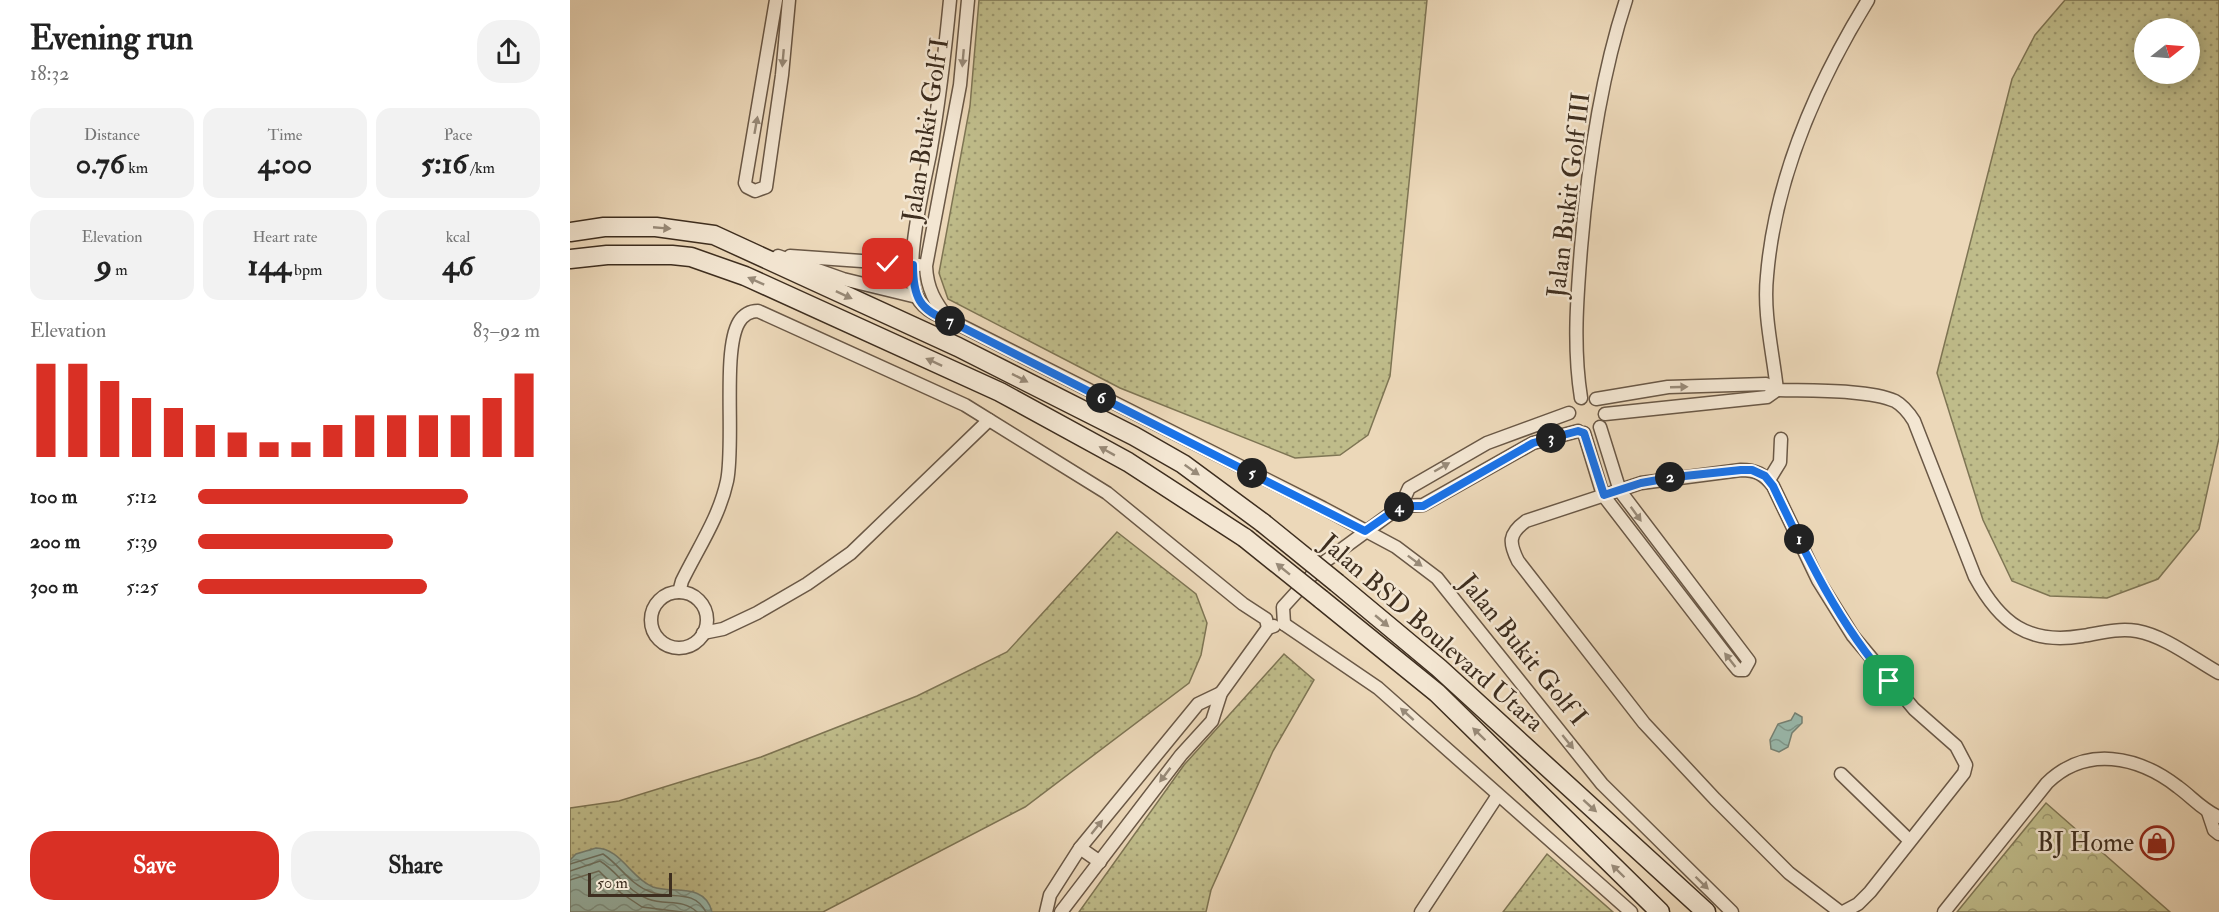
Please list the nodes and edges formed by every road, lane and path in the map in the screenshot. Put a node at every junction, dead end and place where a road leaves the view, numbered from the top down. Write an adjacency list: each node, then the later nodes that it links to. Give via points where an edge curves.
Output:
1 (776, 0): 2 (street, one-way to 1, via 766,187 755,191 747,188 746,183)
2 (789, 0)
3 (950, 0): 11 (street, Jalan Bukit Golf I, via 942,83)
4 (968, 0): 12 (street, Jalan Bukit Golf I, one-way to 12, via 960,85)
5 (1626, 0): 16 (street, Jalan Bukit Golf III, via 1598,115 1585,205 1577,296 1576,364)
6 (1868, 0): 15 (street, via 1838,50 1803,128 1775,225 1767,277 1767,324)
7 (570, 232): 8 (main road, Jalan BSD Boulevard Utara, one-way to 8, via 604,227 656,227)
8 (714, 235): 9 (street); 51 (main road, Jalan BSD Boulevard Utara, one-way to 51, bridge, via 958,347 1183,464 1263,523 1439,668)
9 (780, 256): 11 (street); 13 (street, via 843,279)
10 (570, 259): 50 (main road, Jalan BSD Boulevard Utara, one-way to 10, bridge, via 1437,693 1245,538 1128,462 1000,392 745,276 691,257 672,255)
11 (913, 265): 12 (street); 13 (street, Jalan Bukit Golf I)
12 (926, 266): 14 (street, Jalan Bukit Golf I, via 932,298)
13 (917, 297): 14 (street, Jalan Bukit Golf I, via 933,316)
14 (950, 321): 28 (street, Jalan Bukit Golf I)
15 (1777, 390): 17 (street, one-way to 15, via 1668,387 1766,384); 19 (street, via 1767,397); 35 (street, via 1865,394 1902,406 1914,421 1975,577 1997,611 2017,628 2052,639 2139,631)
16 (1581, 398): 17 (street); 18 (street)
17 (1596, 399): 19 (street)
18 (1569, 413): 22 (street, via 1573,426); 27 (street, one-way to 18, via 1409,488 1442,467 1488,443)
19 (1605, 414): 21 (street)
20 (989, 420): 29 (street, via 965,405 763,313 748,313 738,323 733,341 727,480 713,522); 33 (street, via 1107,493); 34 (street, via 851,553 757,613 723,629)
21 (1600, 428): 22 (street); 25 (street)
22 (1581, 432): 26 (street); 27 (street, via 1533,443 1423,506)
23 (1780, 439): 24 (street, via 1780,462)
24 (1769, 480): 25 (street, via 1752,470 1741,470 1675,477); 43 (street, via 1818,580 1853,636 1914,709 1965,759 1964,773)
25 (1620, 491): 26 (street); 30 (street, one-way to 30)
26 (1604, 495): 31 (street); 53 (street, via 1526,521 1516,528 1510,546 1518,561 1644,723 1715,800 1789,873)
27 (1401, 506): 28 (street)
28 (1365, 531): 32 (street, via 1323,563 1283,607); 52 (street, Jalan Bukit Golf I, one-way to 52, via 1396,547 1437,578 1602,784)
29 (680, 592): 34 (street, via 693,596 703,606); 34 (street, via 668,594 654,606 653,630 665,644 677,647 689,645)
30 (1695, 592): 31 (street); 31 (street, one-way to 31, via 1749,662 1744,670 1738,670)
31 (1685, 601)
32 (1283, 619): 33 (street); 40 (street, one-way to 32, via 1378,688)
33 (1267, 623): 36 (street)
34 (703, 633)
35 (2219, 673)
36 (1221, 693): 37 (street, via 1198,704); 38 (street, via 1212,721)
37 (1167, 741): 38 (street); 44 (street, one-way to 37)
38 (1181, 755): 45 (street, one-way to 45)
39 (1840, 774): 43 (street)
40 (1498, 795): 48 (street); 49 (street)
41 (2213, 814): 42 (street, via 2214,830); 54 (street, via 2139,763 2098,759 2074,764 2047,783)
42 (2219, 834)
43 (1909, 840): 53 (street, via 1870,892)
44 (1080, 848): 45 (street); 46 (street, via 1050,896)
45 (1100, 862): 47 (street)
46 (1046, 912)
47 (1061, 912)
48 (1421, 912)
49 (1631, 912)
50 (1660, 912)
51 (1706, 912)
52 (1732, 912)
53 (1842, 912)
54 (1944, 912)

